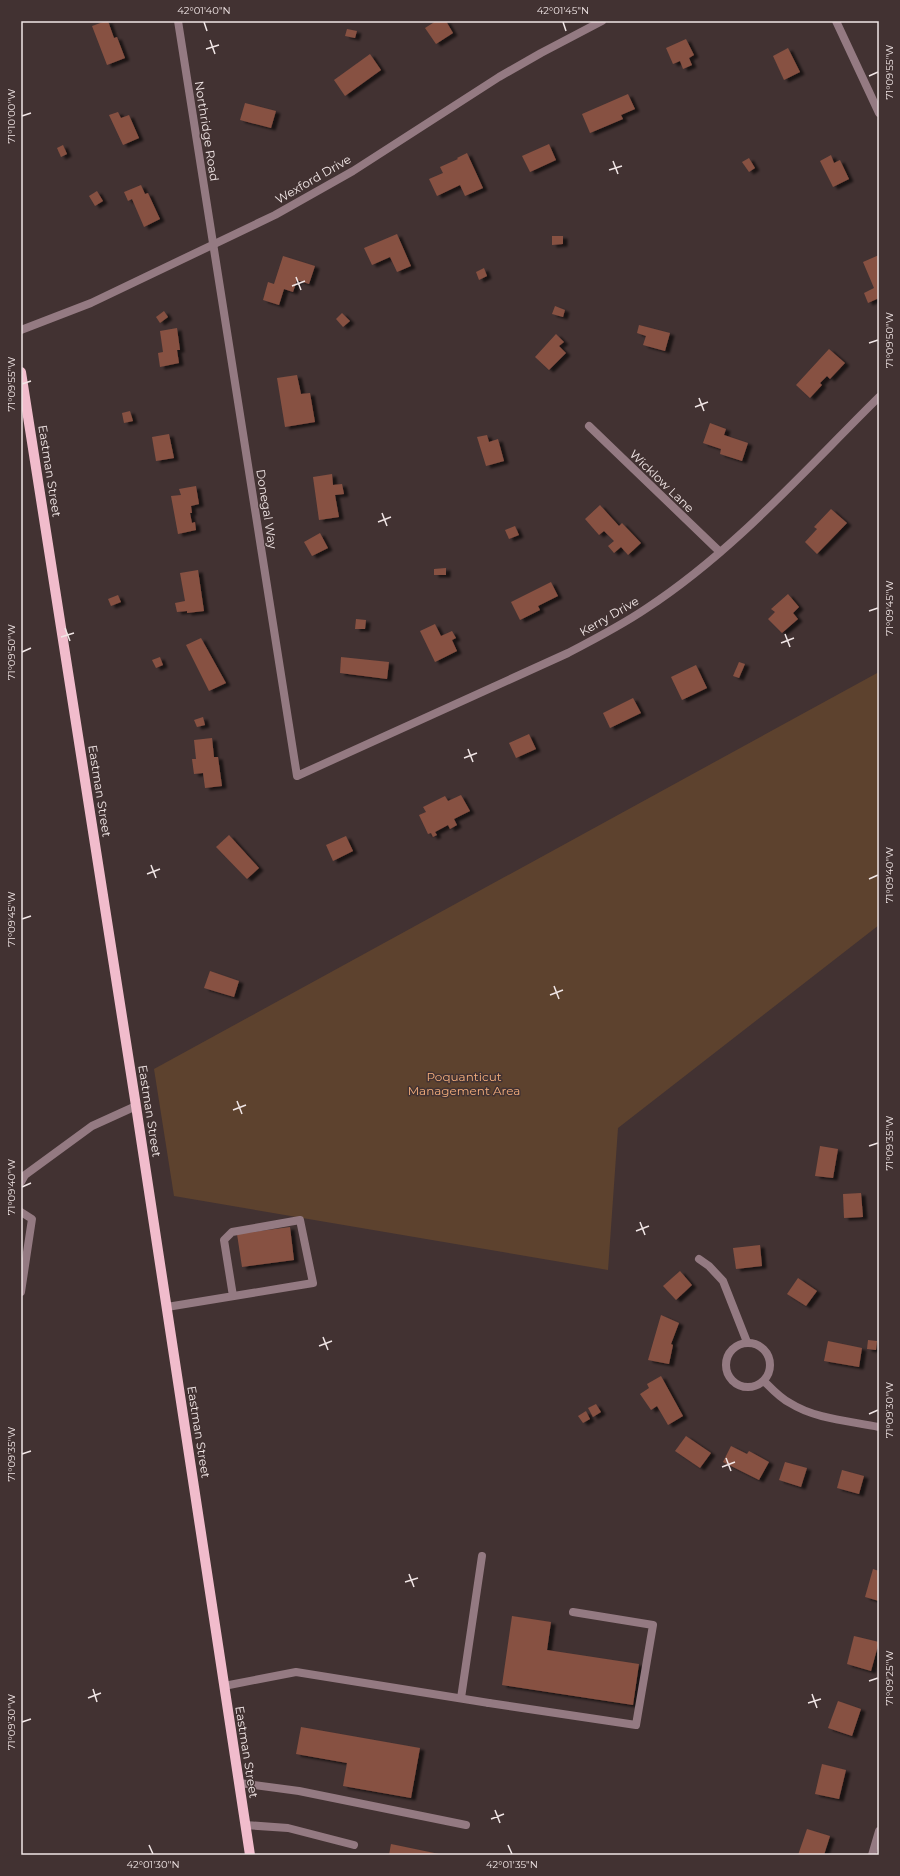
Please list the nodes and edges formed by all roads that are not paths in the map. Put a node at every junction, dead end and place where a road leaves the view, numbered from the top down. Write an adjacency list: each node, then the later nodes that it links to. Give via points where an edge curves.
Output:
1 (178, 21): 5 (street, Northridge Road)
2 (602, 21): 5 (street, Wexford Drive, via 499,77 353,171 275,215)
3 (836, 21): 4 (street)
4 (879, 113)
5 (212, 245): 6 (street, Wexford Drive, via 91,303); 11 (street, Donegal Way)
6 (21, 330)
7 (21, 372): 12 (main road, Eastman Street)
8 (879, 397): 10 (street, Kerry Drive)
9 (589, 426): 10 (street, Wicklow Lane)
10 (720, 552): 11 (street, Kerry Drive, via 648,608 606,634)
11 (297, 776)
12 (136, 1106): 13 (street, via 92,1126 25,1175); 18 (main road, Eastman Street)
13 (21, 1182)
14 (21, 1212): 16 (street, via 32,1219)
15 (699, 1259): 19 (street, via 723,1281)
16 (21, 1292)
17 (233, 1296): 17 (street, via 313,1283 300,1220 232,1232 224,1240); 18 (street)
18 (167, 1307): 24 (main road, Eastman Street)
19 (747, 1342): 20 (street, via 762,1347 770,1359 769,1375); 20 (street, via 729,1353 726,1360 727,1374 743,1387 758,1385)
20 (764, 1381): 21 (street, via 788,1402 805,1410)
21 (879, 1427)
22 (482, 1556): 25 (street)
23 (573, 1612): 25 (street, via 653,1625 636,1726)
24 (224, 1686): 25 (street, via 296,1672); 26 (main road, Eastman Street)
25 (461, 1698)
26 (239, 1783): 27 (main road, Eastman Street); 28 (street, via 306,1792)
27 (245, 1825): 30 (street, via 288,1828); 31 (main road, Eastman Street)
28 (466, 1825)
29 (879, 1831): 32 (street)
30 (354, 1845)
31 (250, 1855)
32 (872, 1855)

